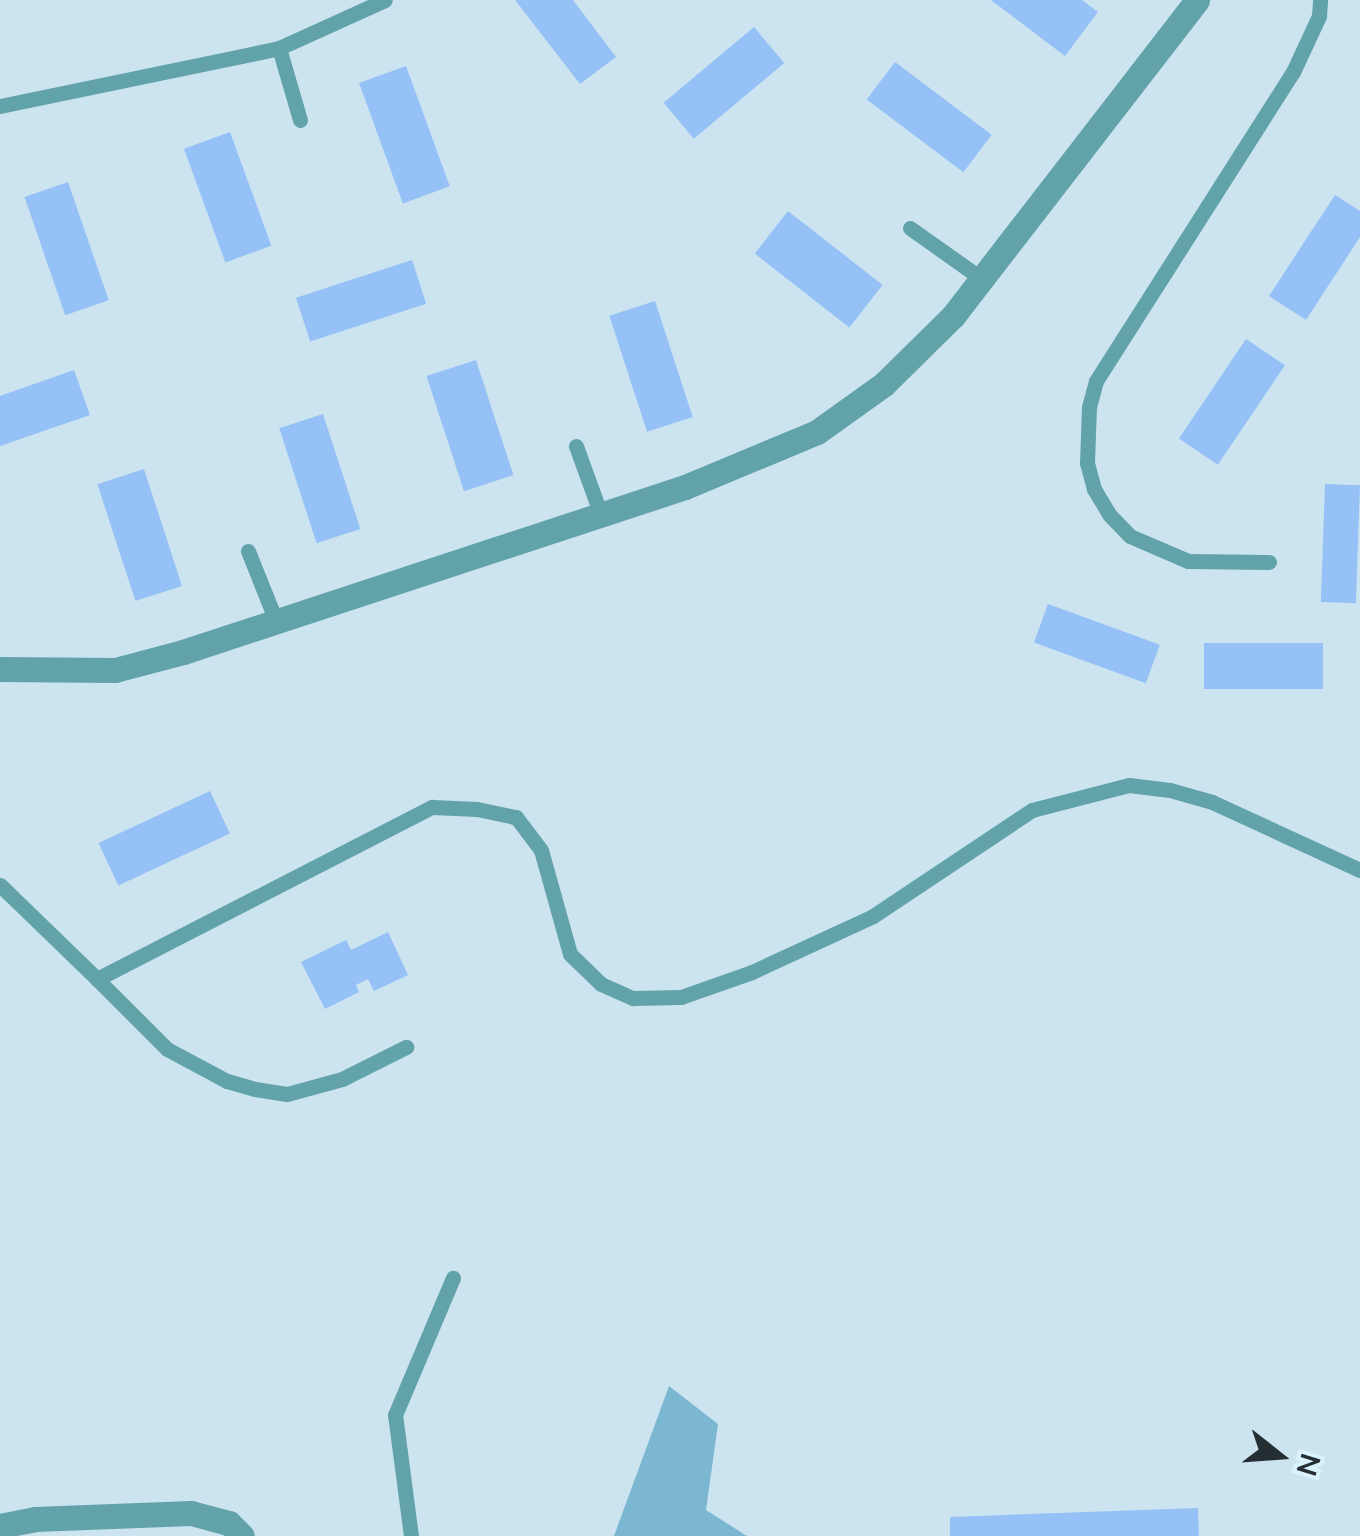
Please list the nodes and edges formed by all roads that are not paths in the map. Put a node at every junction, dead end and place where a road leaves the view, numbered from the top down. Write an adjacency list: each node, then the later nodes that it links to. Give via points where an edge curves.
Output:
1 (385, 0): 4 (lane)
2 (1320, 0): 12 (lane, via 1320,16 1293,72 1096,381 1089,407 1087,463 1094,489 1130,536 1188,561)
3 (1187, 3): 8 (street)
4 (279, 48): 5 (lane); 6 (lane)
5 (0, 106)
6 (300, 120)
7 (910, 228): 8 (lane)
8 (982, 279): 10 (street, via 884,384 818,432)
9 (576, 446): 10 (lane)
10 (601, 515): 13 (street)
11 (248, 550): 13 (lane)
12 (1269, 562)
13 (276, 621): 14 (street, via 115,670)
14 (0, 668)
15 (1360, 870): 17 (lane, via 1212,802 1129,786 1032,810 873,916 752,972 681,997 633,998 601,984 570,954 541,850 516,817 432,808)
16 (0, 885): 17 (lane)
17 (97, 979): 18 (lane, via 167,1049 255,1089 286,1094 342,1080)
18 (406, 1046)
19 (454, 1278): 22 (lane, via 395,1415)
20 (0, 1526): 21 (street, via 191,1513 229,1523)
21 (242, 1536)
22 (412, 1536)

